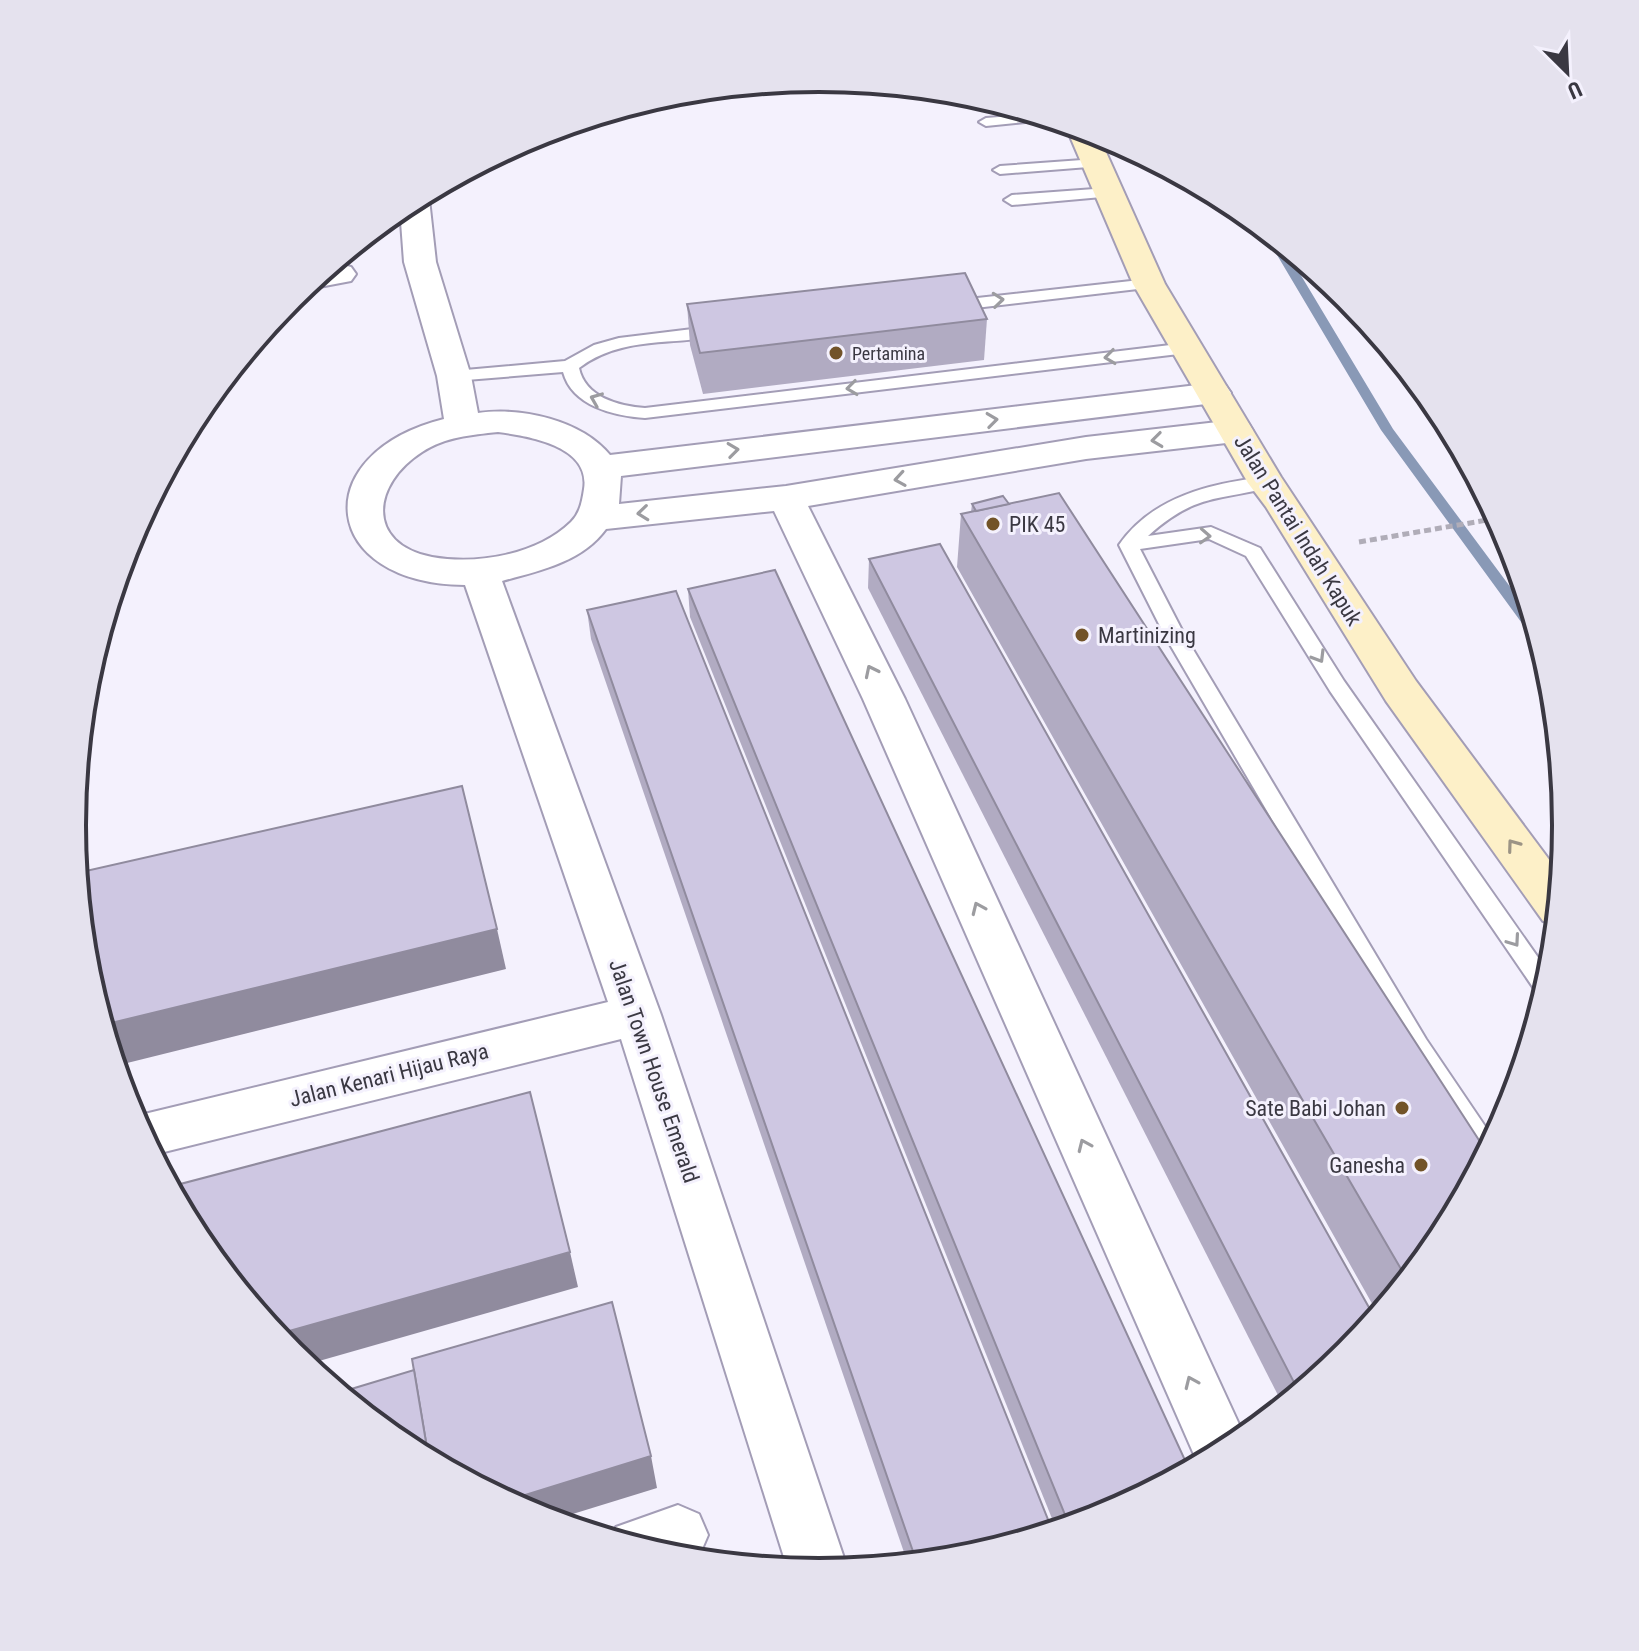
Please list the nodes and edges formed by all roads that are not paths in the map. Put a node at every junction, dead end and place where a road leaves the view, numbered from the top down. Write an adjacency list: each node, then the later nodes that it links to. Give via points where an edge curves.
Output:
1 (1017, 119): 2 (lane)
2 (986, 122)
3 (1087, 143): 5 (main road, Jalan Pantai Indah Kapuk)
4 (1000, 170): 5 (lane)
5 (1102, 178): 6 (lane); 8 (main road, Jalan Pantai Indah Kapuk)
6 (1012, 200)
7 (415, 214): 13 (street, via 420,262)
8 (1149, 284): 9 (lane, one-way to 8); 11 (main road, Jalan Pantai Indah Kapuk)
9 (931, 308)
10 (730, 330): 12 (lane, via 616,344 585,353)
11 (1187, 348): 12 (lane, one-way to 12, via 645,413 628,412 584,394 570,378); 14 (main road, Jalan Pantai Indah Kapuk)
12 (570, 366): 13 (lane)
13 (454, 376): 15 (street)
14 (1214, 393): 16 (main road, Jalan Pantai Indah Kapuk); 17 (street, one-way to 14)
15 (463, 425): 17 (street, via 498,421 562,433 585,448); 22 (street, via 428,435 397,452 375,473 363,497 365,521 378,543 405,560 439,571)
16 (1235, 431): 18 (main road, Jalan Pantai Indah Kapuk); 19 (street, one-way to 19, via 1086,448)
17 (600, 467): 20 (street, via 604,492)
18 (1266, 483): 21 (lane, via 1204,491 1150,521); 23 (main road, Jalan Pantai Indah Kapuk, one-way to 18, via 1401,691)
19 (786, 498): 20 (street, one-way to 20); 28 (street, one-way to 19, via 884,699)
20 (595, 518): 22 (street, via 571,542 537,561)
21 (1128, 545): 24 (lane, one-way to 24, via 1211,533 1253,552 1337,686); 27 (lane, via 1175,636 1417,1046)
22 (480, 573): 25 (street, Jalan Town House Emerald)
23 (1549, 895)
24 (1537, 975)
25 (637, 1015): 26 (street, Jalan Kenari Hijau Raya); 29 (street, Jalan Town House Emerald)
26 (154, 1133)
27 (1481, 1141)
28 (1218, 1441)
29 (814, 1559)

